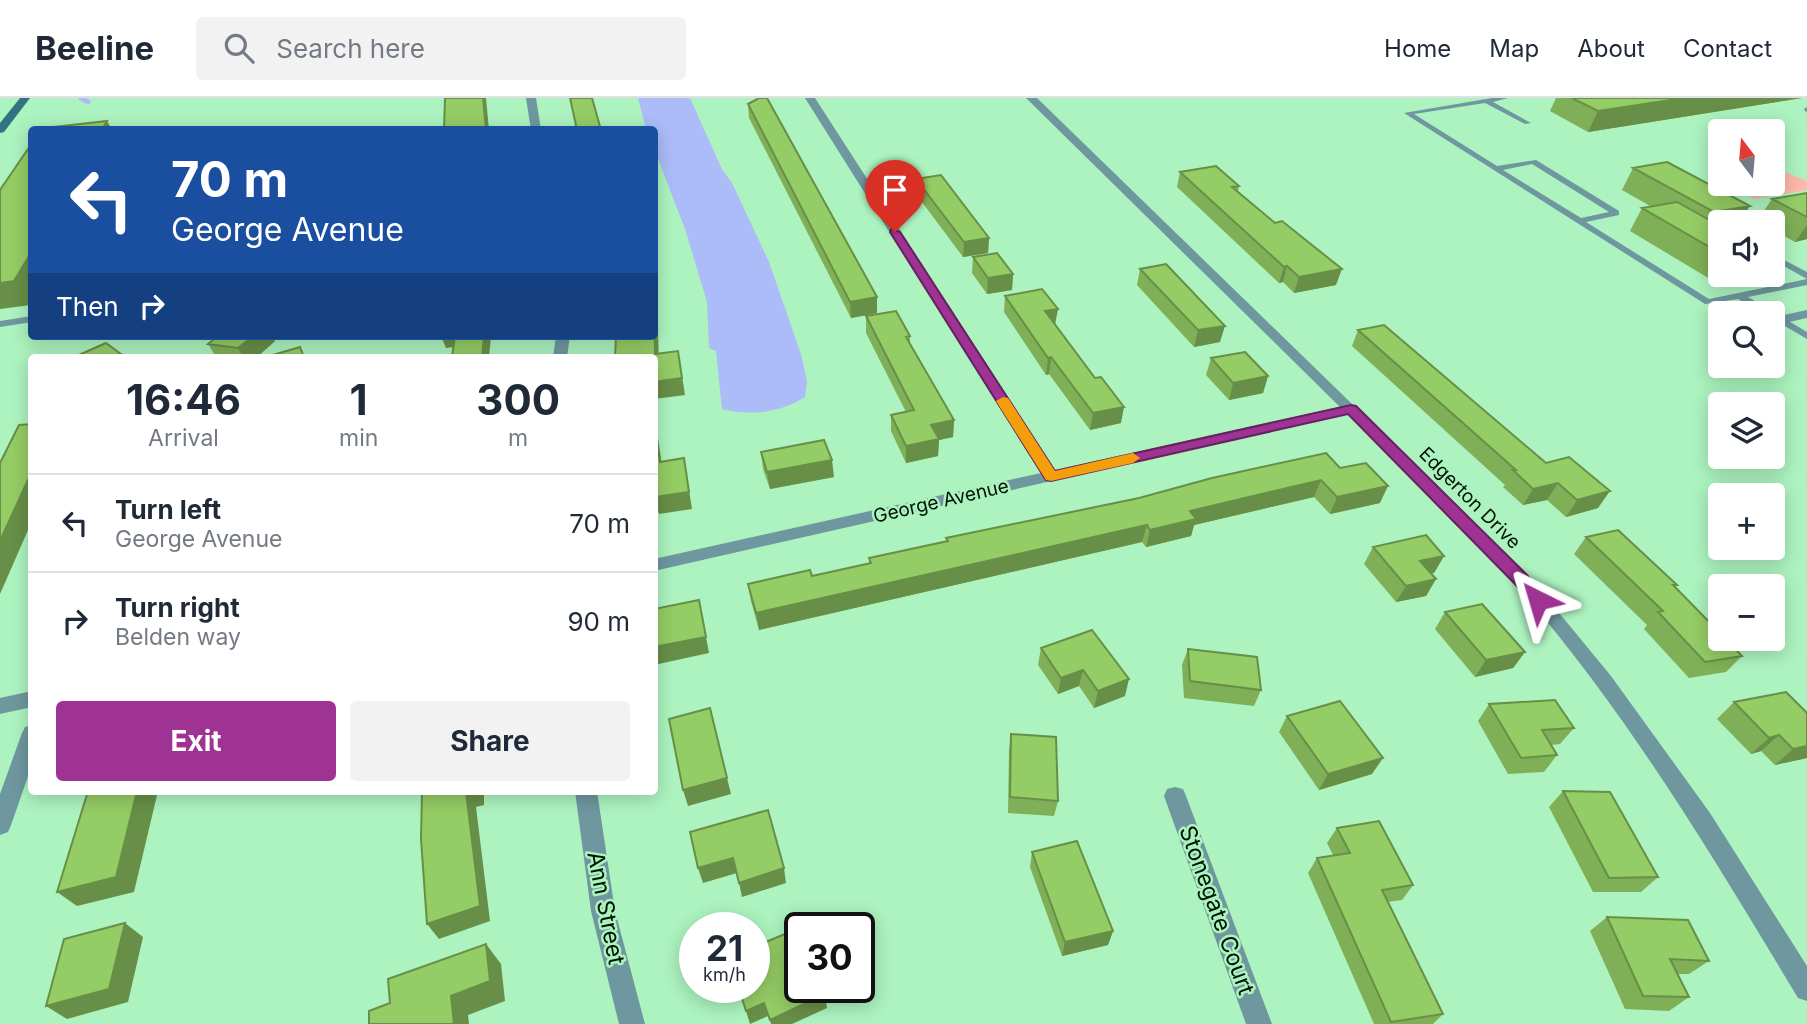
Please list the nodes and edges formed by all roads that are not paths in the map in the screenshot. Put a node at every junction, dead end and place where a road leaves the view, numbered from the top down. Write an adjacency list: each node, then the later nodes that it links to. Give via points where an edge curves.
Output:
1 (24, 98): 7 (street)
2 (531, 98): 9 (street)
3 (810, 98): 25 (street)
4 (1031, 98): 24 (street, Edgerton Drive)
5 (1505, 98): 6 (lane)
6 (1485, 101): 8 (lane); 11 (lane, via 1407,113)
7 (5, 116): 10 (street)
8 (1527, 123)
9 (535, 126)
10 (0, 130)
11 (1495, 169): 12 (lane); 12 (lane, via 1533,162 1616,213)
12 (1580, 221): 16 (lane, via 1708,302)
13 (1785, 264): 14 (lane)
14 (1807, 276)
15 (1807, 282): 16 (lane)
16 (1740, 296): 17 (lane)
17 (1748, 301)
18 (1807, 314): 19 (street)
19 (1785, 315)
20 (28, 320): 22 (lane)
21 (1785, 323): 23 (lane)
22 (0, 324)
23 (1807, 336)
24 (1351, 409): 25 (street, George Avenue); 33 (street, Edgerton Drive, via 1521,579 1604,682 1702,820)
25 (1051, 476): 26 (street, George Avenue)
26 (658, 564)
27 (28, 700): 28 (street)
28 (0, 706)
29 (28, 744): 32 (street)
30 (587, 795): 34 (street, Ann Street, via 603,911)
31 (1175, 796): 35 (street, Stonegate Court)
32 (0, 825)
33 (1807, 989)
34 (632, 1024)
35 (1259, 1024)

